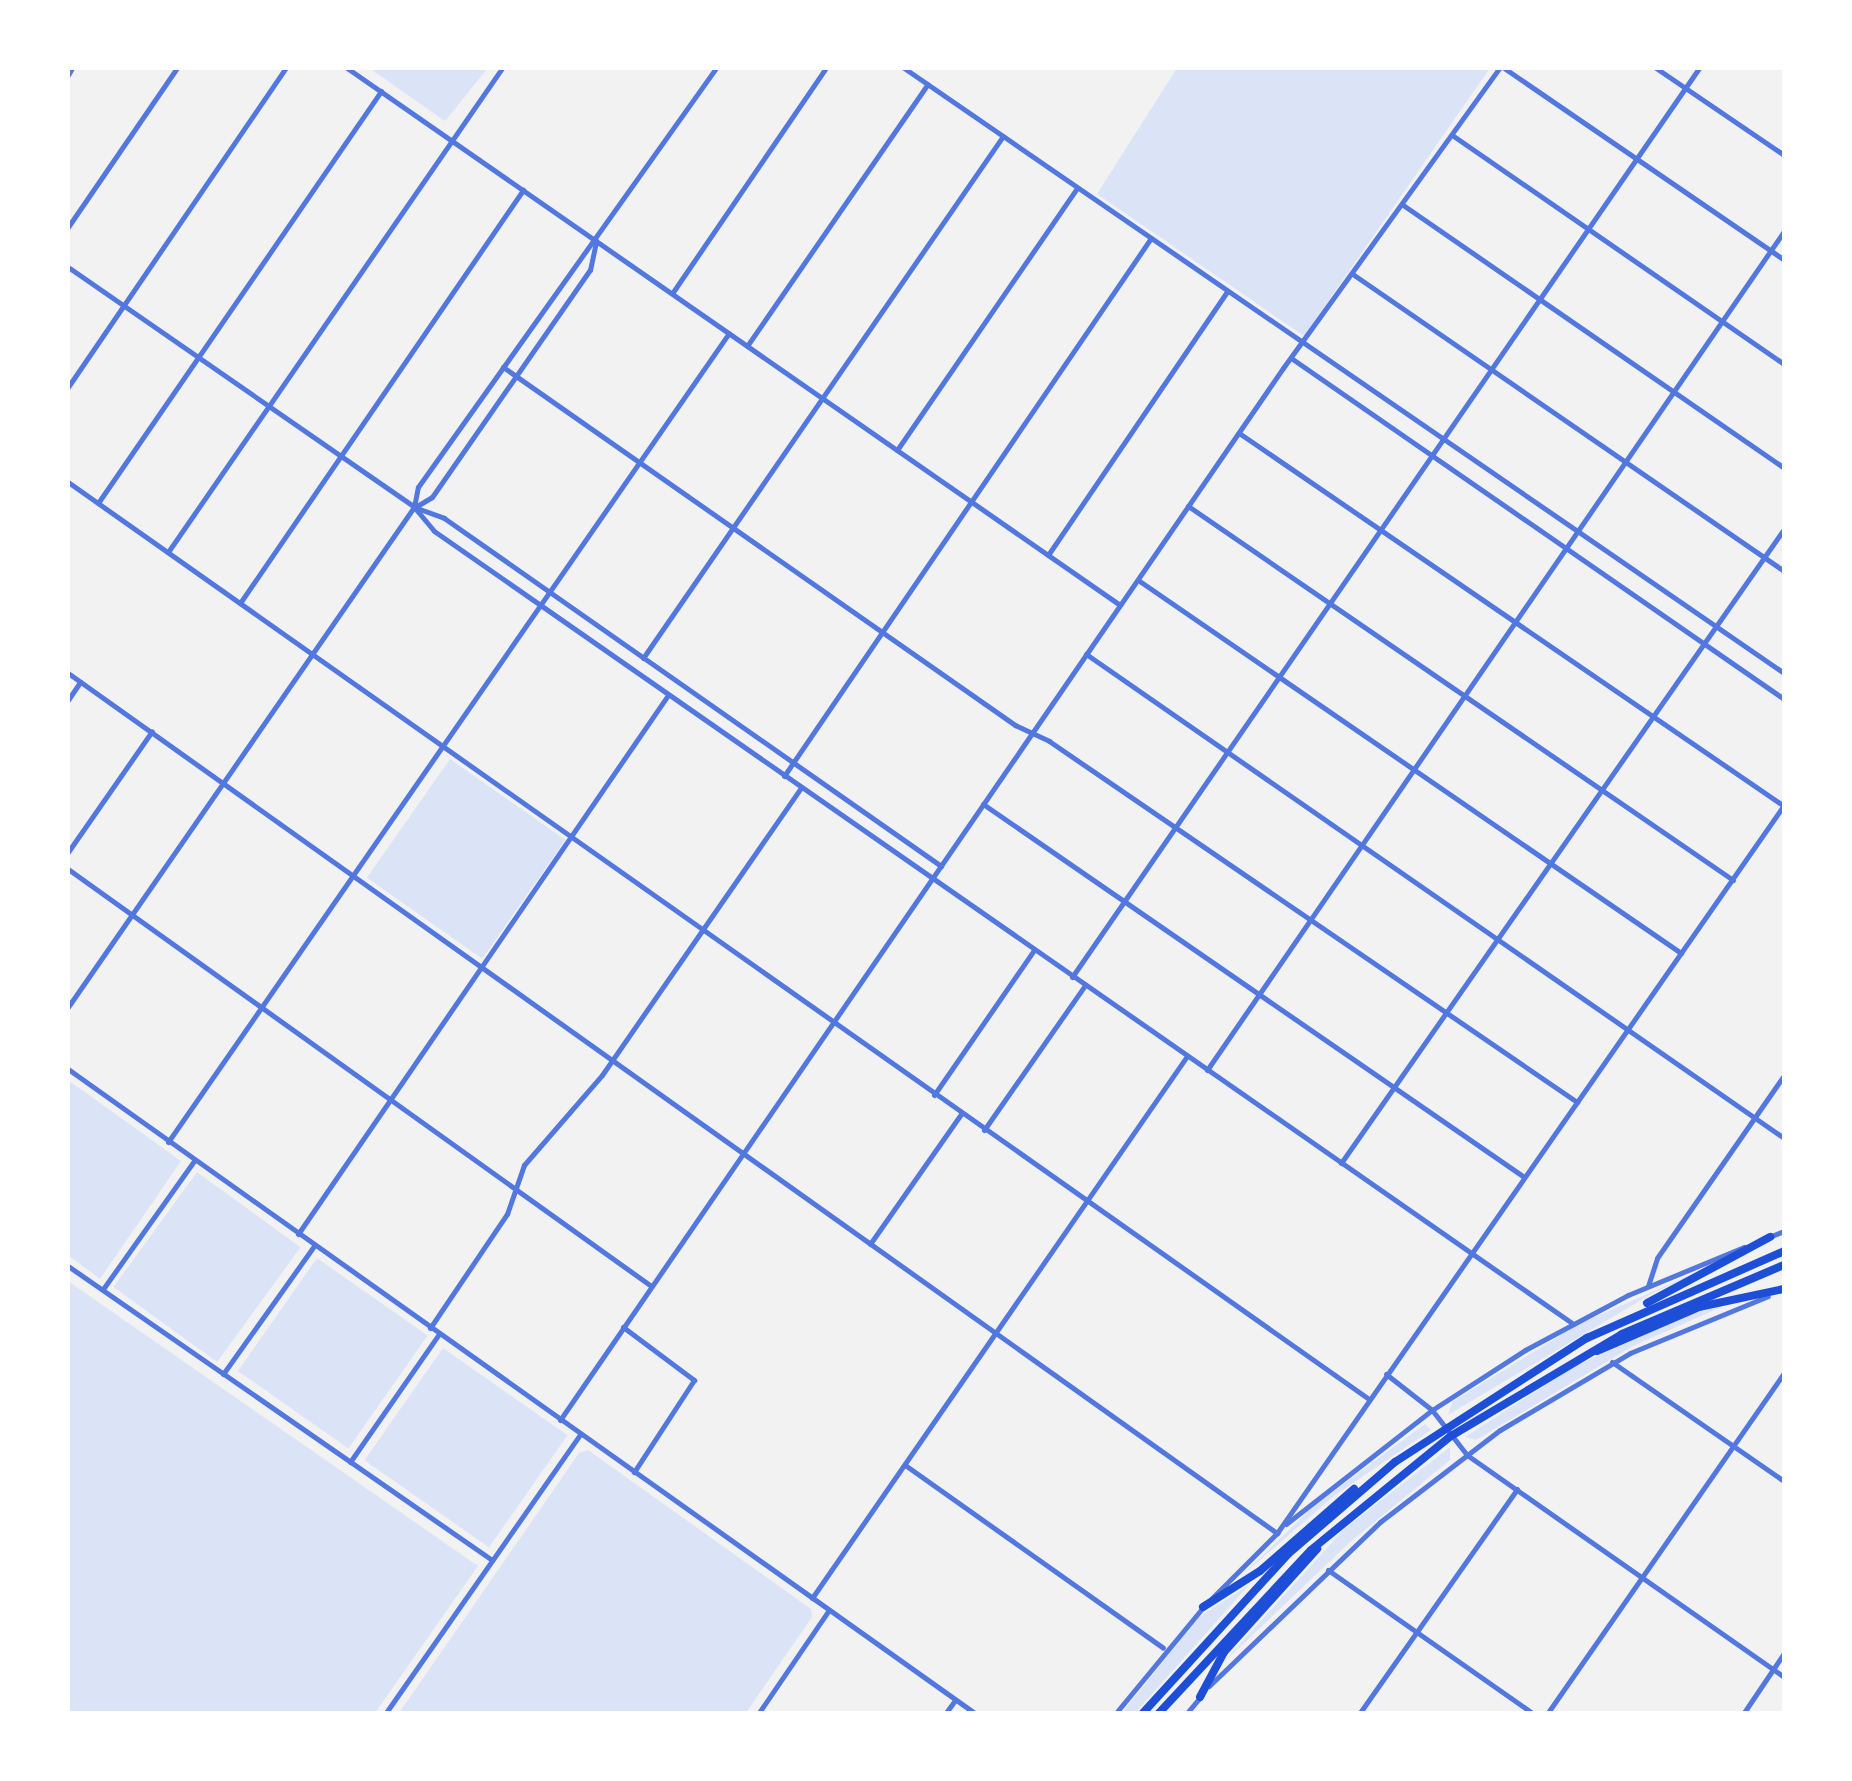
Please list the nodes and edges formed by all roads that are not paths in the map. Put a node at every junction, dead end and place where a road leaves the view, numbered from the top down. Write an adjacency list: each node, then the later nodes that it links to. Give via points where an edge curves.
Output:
1 (72, 68): 12 (street)
2 (177, 68): 24 (street)
3 (286, 68): 36 (street)
4 (347, 68): 15 (street)
5 (502, 68): 18 (street)
6 (716, 68): 28 (street)
7 (826, 68): 34 (street)
8 (904, 68): 13 (street)
9 (1502, 68): 16 (street); 20 (street)
10 (1656, 68): 14 (street)
11 (1700, 68): 14 (street)
12 (68, 75)
13 (928, 84): 17 (street); 40 (street)
14 (1686, 88): 19 (street); 20 (street)
15 (381, 91): 18 (street); 41 (street)
16 (1452, 135): 23 (street); 25 (street)
17 (1003, 136): 21 (street); 49 (street)
18 (452, 140): 22 (street); 50 (street)
19 (1784, 155)
20 (1637, 158): 25 (street); 29 (street)
21 (1077, 188): 27 (street); 53 (street)
22 (522, 190): 28 (street); 54 (street)
23 (1403, 205): 32 (street); 35 (street)
24 (68, 227)
25 (1588, 229): 35 (street); 37 (street)
26 (1784, 231): 29 (street)
27 (1151, 238): 33 (street); 60 (street)
28 (596, 241): 34 (street); 44 (street); 46 (street, via 590,270)
29 (1771, 250): 30 (street); 37 (street)
30 (1784, 260)
31 (68, 267): 36 (street)
32 (1354, 275): 39 (street); 45 (street)
33 (1227, 292): 39 (street); 70 (street)
34 (672, 294): 38 (street)
35 (1540, 299): 45 (street); 48 (street)
36 (123, 306): 41 (street); 47 (street)
37 (1723, 322): 43 (street); 48 (street)
38 (729, 333): 40 (street); 56 (street)
39 (1304, 345): 42 (street); 52 (street)
40 (747, 346): 49 (street)
41 (198, 357): 50 (street); 61 (street)
42 (1291, 358): 51 (street); 55 (street)
43 (1784, 364)
44 (502, 367): 46 (street); 63 (street, via 417,490)
45 (1492, 369): 52 (street); 57 (street)
46 (516, 376): 56 (street); 63 (street, via 430,499)
47 (68, 387)
48 (1675, 392): 57 (street); 58 (street)
49 (822, 398): 53 (street); 64 (street)
50 (269, 406): 54 (street); 69 (street)
51 (1239, 432): 62 (street); 66 (street)
52 (1442, 440): 55 (street); 67 (street)
53 (898, 450): 60 (street)
54 (340, 456): 63 (street); 75 (street)
55 (1432, 456): 66 (street); 68 (street)
56 (640, 462): 64 (street); 74 (street)
57 (1627, 462): 67 (street); 71 (street)
58 (1784, 468)
59 (68, 482): 61 (street)
60 (971, 502): 70 (street); 81 (street)
61 (98, 503): 69 (street)
62 (1188, 506): 73 (street); 76 (street)
63 (414, 507): 74 (street, via 444,518); 78 (street, via 434,531); 83 (street)
64 (733, 528): 81 (street); 85 (street)
65 (1784, 529): 71 (street)
66 (1380, 530): 76 (street); 79 (street)
67 (1579, 533): 68 (street); 80 (street)
68 (1568, 549): 79 (street); 82 (street)
69 (168, 552): 75 (street)
70 (1048, 555): 77 (street)
71 (1765, 557): 72 (street); 80 (street)
72 (1784, 570)
73 (1138, 580): 77 (street); 88 (street)
74 (550, 592): 78 (street); 85 (street)
75 (240, 602): 83 (street)
76 (1330, 603): 88 (street); 91 (street)
77 (1120, 605): 84 (street)
78 (540, 606): 90 (street); 97 (street)
79 (1517, 623): 91 (street); 94 (street)
80 (1717, 627): 82 (street); 87 (street)
81 (882, 632): 96 (street); 99 (street)
82 (1706, 645): 92 (street); 94 (street)
83 (312, 653): 97 (street); 102 (street)
84 (1086, 654): 96 (street); 98 (street)
85 (643, 658): 99 (street)
86 (68, 673): 89 (street)
87 (1784, 673)
88 (1279, 677): 98 (street); 100 (street)
89 (80, 682): 93 (street); 95 (street)
90 (668, 695): 101 (street); 108 (street)
91 (1467, 697): 100 (street); 104 (street)
92 (1784, 698)
93 (68, 700)
94 (1655, 718): 104 (street); 106 (street)
95 (152, 731): 102 (street); 110 (street)
96 (1032, 733): 105 (street); 107 (street)
97 (443, 746): 108 (street); 114 (street)
98 (1227, 752): 107 (street); 109 (street)
99 (794, 763): 101 (street); 112 (street)
100 (1416, 771): 109 (street); 111 (street)
101 (784, 776): 103 (street)
102 (223, 783): 114 (street); 118 (street)
103 (802, 788): 115 (street); 120 (street)
104 (1604, 791): 111 (street); 116 (street)
105 (983, 804): 112 (street); 117 (street)
106 (1784, 806): 116 (street)
107 (1176, 827): 117 (street); 119 (street)
108 (570, 838): 120 (street); 124 (street)
109 (1364, 846): 119 (street); 121 (street)
110 (68, 852)
111 (1552, 864): 121 (street); 123 (street)
112 (941, 866): 115 (street)
113 (68, 868): 118 (street)
114 (352, 876): 124 (street); 129 (street)
115 (932, 879): 122 (street); 131 (street)
116 (1732, 880): 123 (street)
117 (1124, 902): 125 (street); 127 (street)
118 (131, 916): 128 (street); 129 (street)
119 (1312, 921): 127 (street); 130 (street)
120 (702, 931): 131 (street); 134 (street)
121 (1498, 940): 130 (street); 132 (street)
122 (1034, 950): 125 (street); 139 (street)
123 (1681, 953): 132 (street)
124 (480, 969): 134 (street); 140 (street)
125 (1072, 976): 126 (street)
126 (1085, 985): 133 (street); 144 (street)
127 (1260, 995): 136 (street); 138 (street)
128 (68, 1007)
129 (260, 1010): 140 (street); 146 (street)
130 (1447, 1014): 138 (street); 141 (street)
131 (832, 1023): 139 (street); 147 (street)
132 (1628, 1029): 141 (street); 143 (street)
133 (1187, 1056): 136 (street); 152 (street)
134 (610, 1063): 147 (street); 151 (street, via 524,1165)
135 (68, 1069): 146 (street)
136 (1207, 1070): 149 (street)
137 (1784, 1075): 143 (street)
138 (1394, 1088): 149 (street); 150 (street)
139 (934, 1094): 142 (street)
140 (389, 1101): 151 (street); 154 (street)
141 (1576, 1102): 150 (street)
142 (961, 1114): 144 (street); 156 (street)
143 (1755, 1118): 145 (street); 163 (street, via 1656,1258)
144 (984, 1130): 152 (street)
145 (1784, 1138)
146 (168, 1142): 148 (street)
147 (742, 1154): 156 (street); 162 (street)
148 (194, 1161): 154 (street); 165 (street)
149 (1342, 1163): 159 (street)
150 (1524, 1177): 159 (street)
151 (515, 1190): 162 (street); 169 (street, via 507,1214)
152 (1086, 1202): 170 (street); 177 (street)
153 (1784, 1231): 155 (street)
154 (298, 1234): 157 (street)
155 (1770, 1237): 163 (street); 166 (highway)
156 (870, 1244): 170 (street)
157 (314, 1246): 169 (street); 174 (street)
158 (1784, 1251): 166 (highway)
159 (1471, 1253): 167 (street); 175 (street)
160 (1784, 1264): 172 (highway)
161 (68, 1266): 165 (street)
162 (651, 1286): 168 (street)
163 (1648, 1286): 167 (street)
164 (1784, 1289): 172 (highway, via 1700,1307); 173 (street)
165 (103, 1290): 174 (street)
166 (1632, 1314): 180 (highway)
167 (1572, 1322): 178 (street)
168 (623, 1327): 179 (street); 188 (street, via 694,1380)
169 (430, 1328): 171 (street)
170 (995, 1333): 187 (street); 191 (street)
171 (440, 1334): 179 (street); 185 (street)
172 (1579, 1356): 182 (highway)
173 (1612, 1362): 183 (street); 184 (street)
174 (224, 1374): 185 (street)
175 (1386, 1374): 177 (street); 178 (street)
176 (1784, 1374): 183 (street)
177 (1369, 1399): 191 (street)
178 (1432, 1410): 180 (street); 191 (street)
179 (560, 1420): 181 (street)
180 (1445, 1427): 182 (street); 186 (highway)
181 (580, 1434): 188 (street); 193 (street)
182 (1451, 1436): 184 (street); 192 (highway)
183 (1734, 1446): 189 (street); 195 (street)
184 (1467, 1454): 190 (street); 194 (street)
185 (350, 1462): 193 (street)
186 (1395, 1462): 197 (highway); 212 (highway, via 1288,1554)
187 (904, 1465): 196 (street); 200 (street)
188 (634, 1472): 196 (street)
189 (1784, 1481)
190 (1517, 1490): 195 (street); 199 (street)
191 (1277, 1533): 197 (street)
192 (1326, 1535): 204 (highway, via 1302,1572 1224,1652); 213 (highway)
193 (492, 1560): 207 (street)
194 (1328, 1570): 199 (street); 204 (street)
195 (1642, 1578): 202 (street); 206 (street)
196 (812, 1598): 198 (street)
197 (1203, 1608): 200 (street)
198 (829, 1610): 205 (street); 208 (street)
199 (1417, 1632): 215 (street); 216 (street)
200 (1163, 1648): 211 (street)
201 (1784, 1652): 202 (street)
202 (1773, 1669): 203 (street); 217 (street)
203 (1784, 1677)
204 (1200, 1697): 214 (street)
205 (955, 1699): 209 (street); 210 (street)
206 (1550, 1713)
207 (386, 1714)
208 (758, 1714)
209 (945, 1714)
210 (976, 1714)
211 (1115, 1714)
212 (1142, 1714)
213 (1158, 1714)
214 (1186, 1714)
215 (1359, 1714)
216 (1534, 1714)
217 (1743, 1714)

